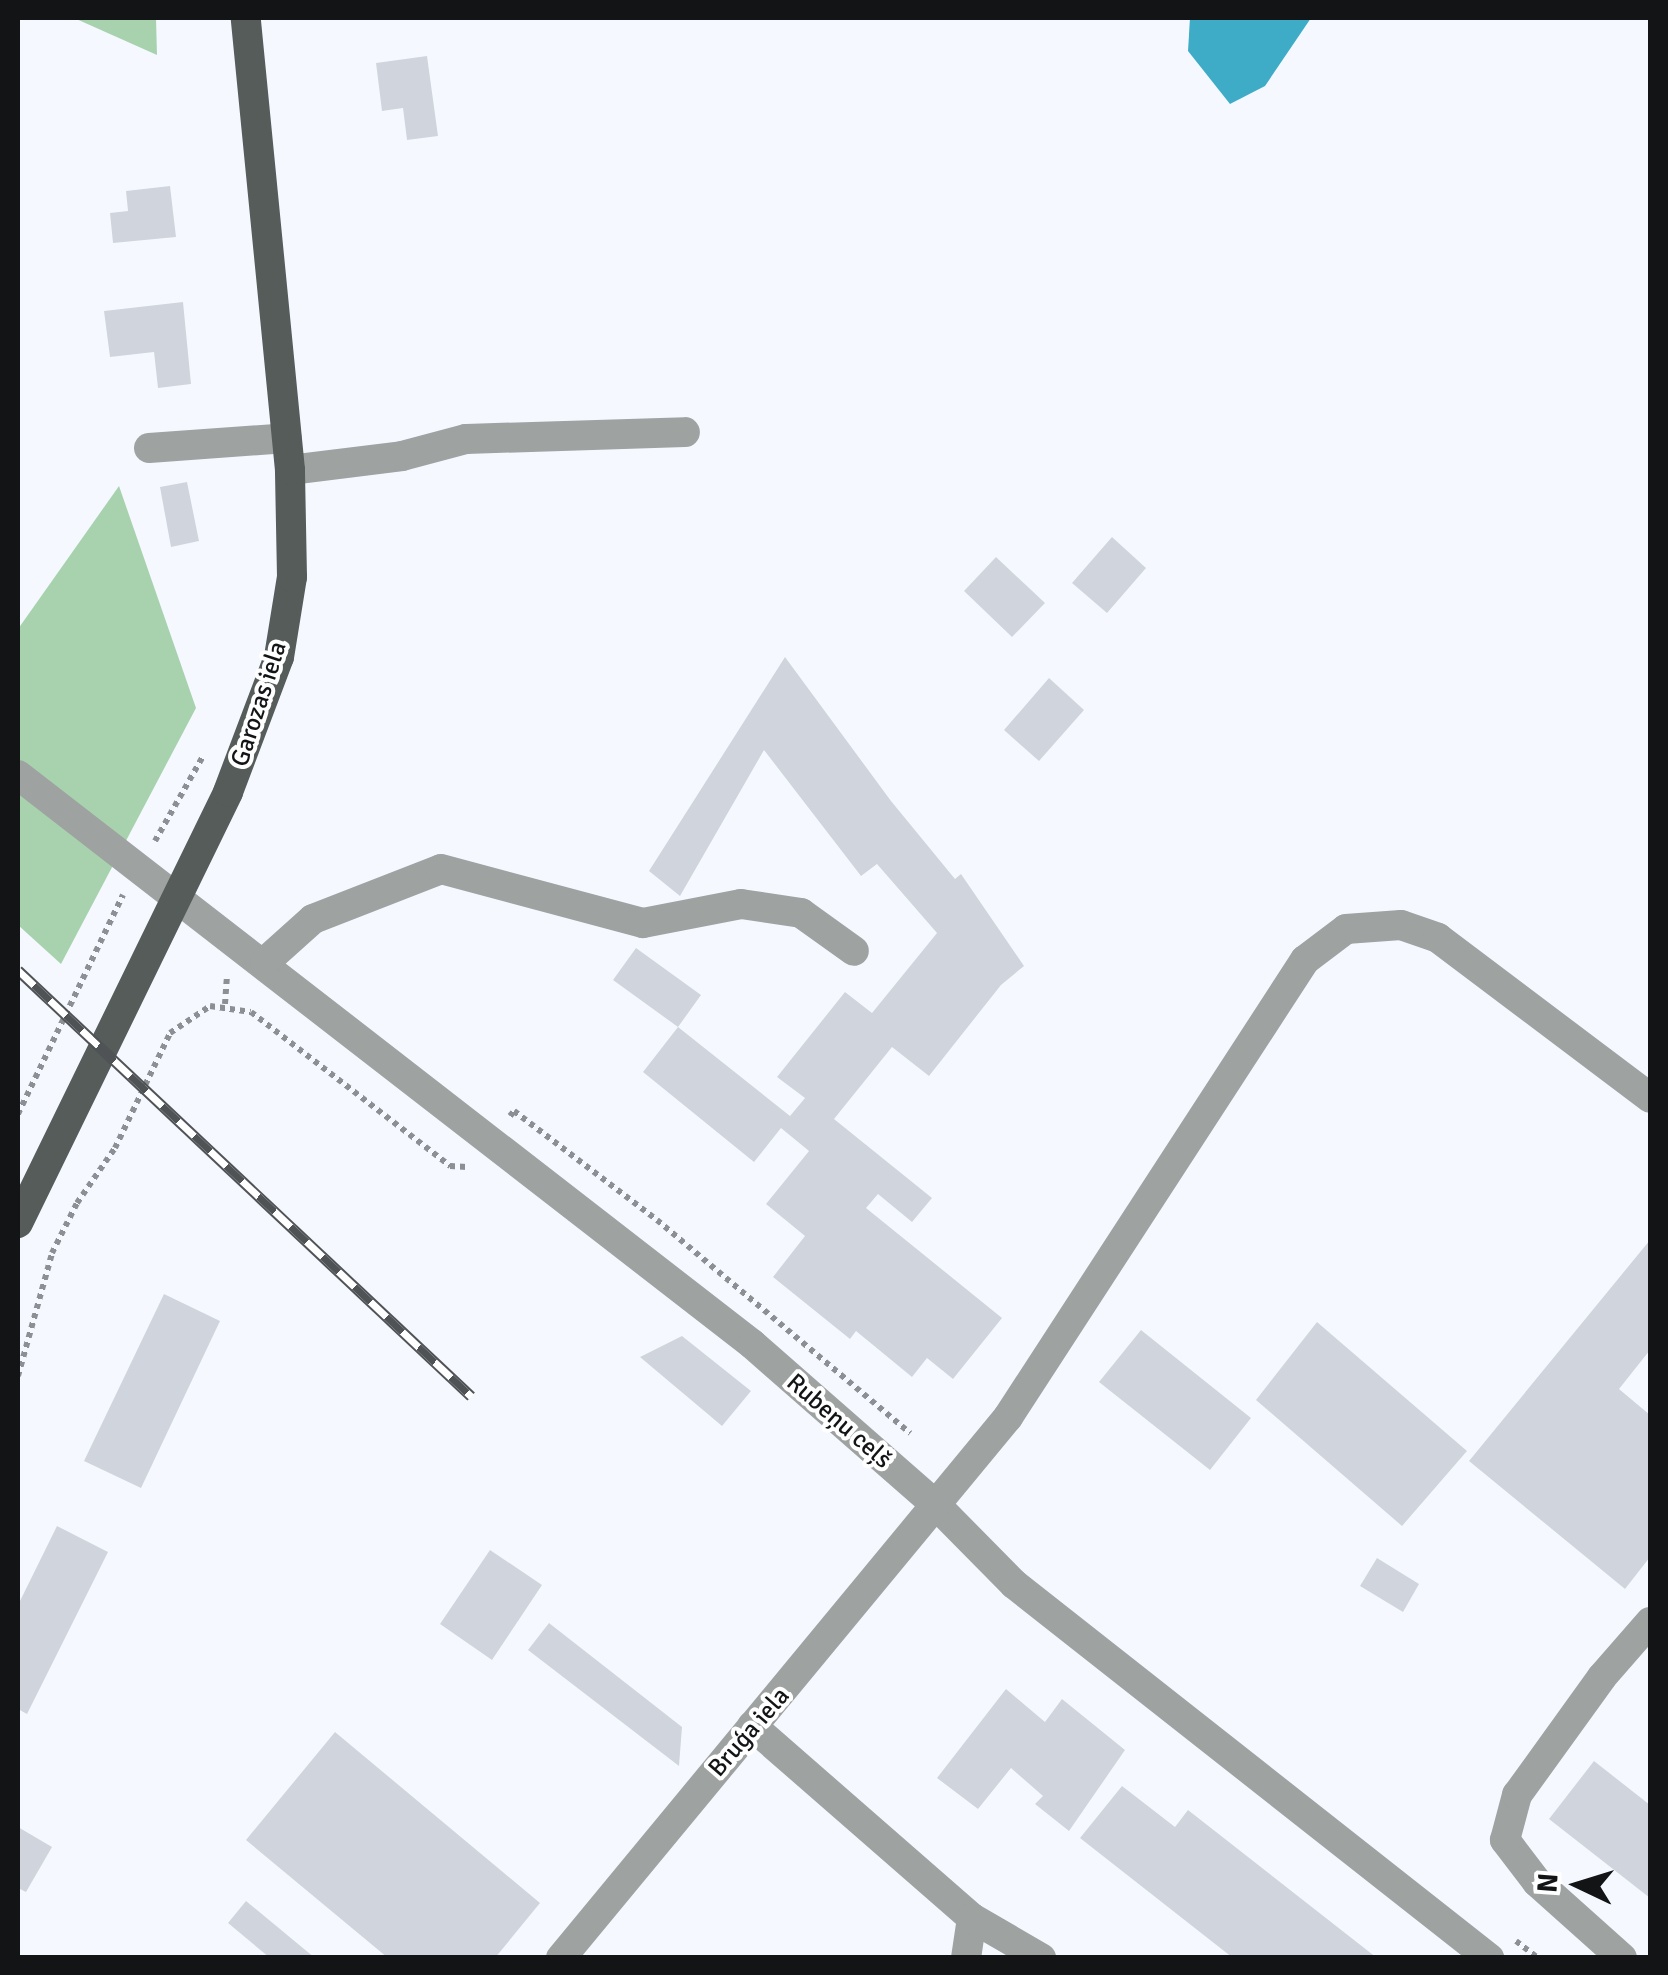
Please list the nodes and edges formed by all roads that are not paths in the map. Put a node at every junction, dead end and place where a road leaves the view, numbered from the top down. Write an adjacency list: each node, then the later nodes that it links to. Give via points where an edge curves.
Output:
1 (246, 18): 3 (main road, Garozas iela)
2 (685, 432): 5 (street, via 466,439 402,456)
3 (287, 438): 4 (street); 5 (main road, Garozas iela)
4 (149, 448)
5 (290, 470): 7 (main road, Garozas iela, via 292,576 278,657 228,792)
6 (18, 775): 7 (street, Rubeņu ceļš)
7 (175, 902): 9 (street, Rubeņu ceļš); 11 (main road, Garozas iela)
8 (854, 951): 9 (street, via 801,912 741,904 643,923 441,869 313,919)
9 (265, 962): 12 (street, Rubeņu ceļš, via 752,1344)
10 (1650, 1098): 12 (street, Bruģa iela, via 1438,938 1401,925 1346,929 1304,960 1008,1417)
11 (18, 1223)
12 (937, 1506): 14 (street, Bruģa iela); 16 (street, Rubeņu ceļš, via 1014,1584)
13 (1650, 1622): 20 (street, via 1602,1676 1518,1795 1505,1840 1536,1882)
14 (752, 1726): 15 (street); 17 (street, Bruģa iela)
15 (972, 1918): 18 (street); 19 (street)
16 (1498, 1946)
17 (561, 1958)
18 (966, 1958)
19 (1040, 1958)
20 (1622, 1958)

